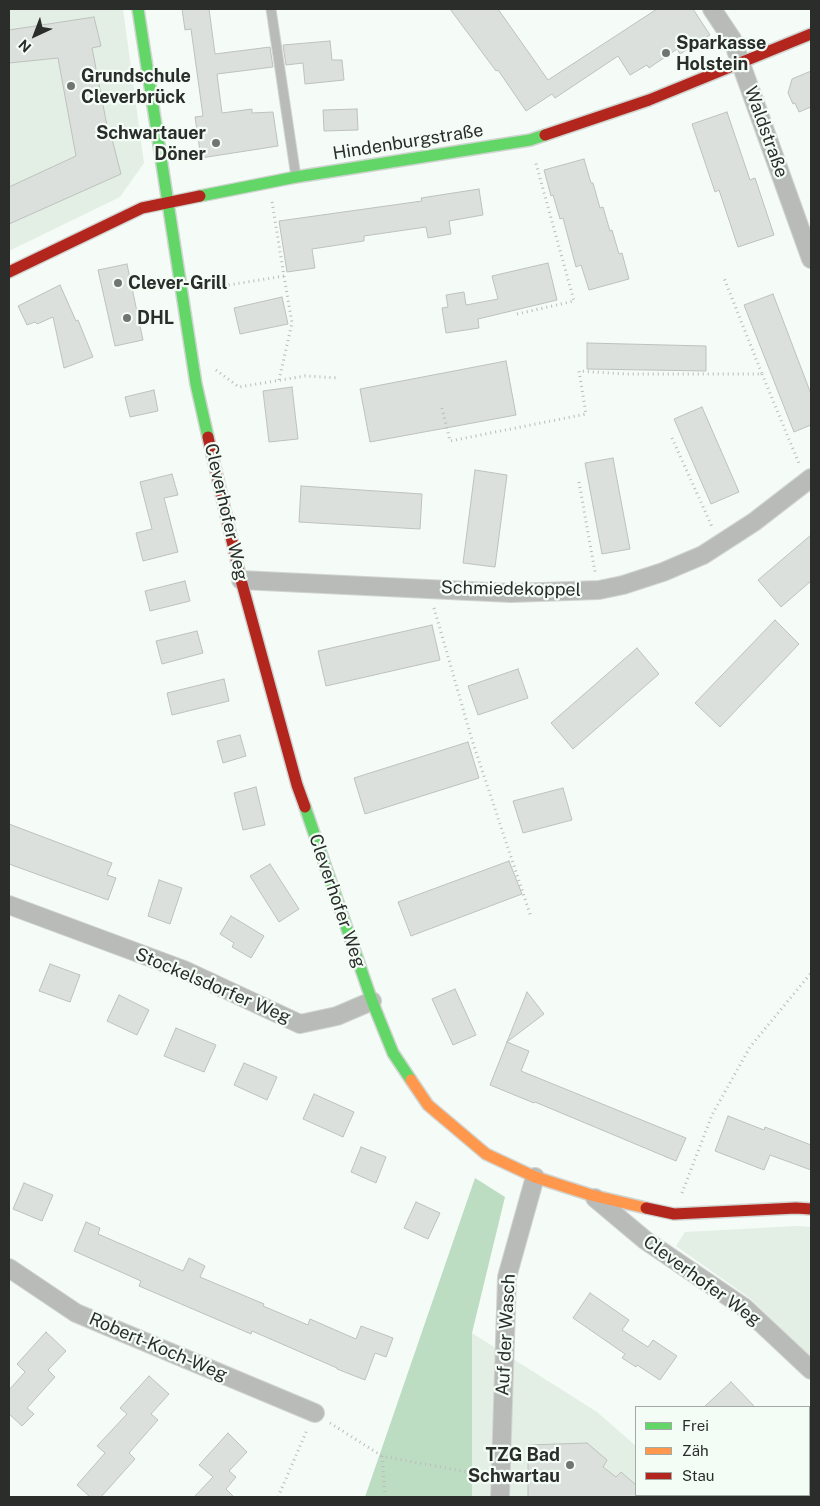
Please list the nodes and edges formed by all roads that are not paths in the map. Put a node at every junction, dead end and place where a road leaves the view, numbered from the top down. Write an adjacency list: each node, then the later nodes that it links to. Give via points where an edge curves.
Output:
1 (138, 9): 7 (street, Cleverhofer Weg)
2 (271, 9): 6 (lane)
3 (712, 9): 5 (street, Waldstraße, via 732,39)
4 (811, 34): 5 (street, Hindenburgstraße)
5 (741, 64): 6 (street, Hindenburgstraße, via 649,100 530,140); 8 (street, Waldstraße)
6 (296, 177): 7 (street, Hindenburgstraße)
7 (168, 202): 9 (street, Hindenburgstraße, via 142,208); 11 (street, Cleverhofer Weg, via 196,384)
8 (811, 259)
9 (9, 272)
10 (809, 480): 11 (street, Schmiedekoppel, via 754,522 703,555 663,572 599,590 510,593)
11 (241, 580): 13 (street, Cleverhofer Weg, via 297,785)
12 (9, 905): 13 (street, Stockelsdorfer Weg, via 184,970 300,1024 337,1016)
13 (372, 1001): 14 (street, via 393,1053 428,1105 486,1154)
14 (535, 1177): 15 (street); 20 (street, Auf der Wasch, via 507,1278)
15 (591, 1195): 16 (street, via 674,1214); 18 (street, Cleverhofer Weg, via 645,1240 745,1308)
16 (811, 1209)
17 (9, 1268): 19 (street, Robert-Koch-Weg, via 76,1313)
18 (811, 1370)
19 (315, 1413)
20 (500, 1497)

